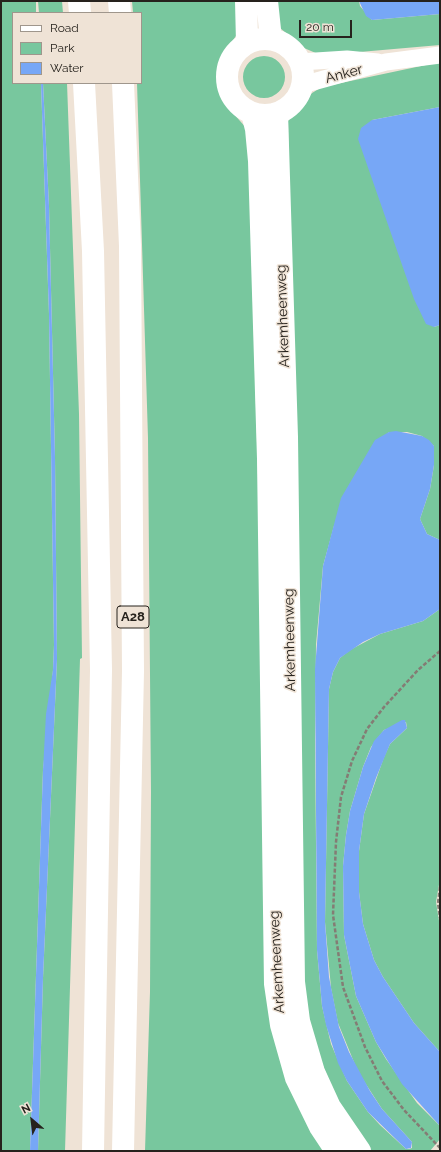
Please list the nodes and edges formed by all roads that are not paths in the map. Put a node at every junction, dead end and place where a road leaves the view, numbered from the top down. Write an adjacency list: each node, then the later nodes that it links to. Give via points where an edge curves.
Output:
1 (79, 1): 5 (main road)
2 (119, 1): 6 (main road)
3 (246, 1): 8 (main road)
4 (267, 1): 7 (main road)
5 (80, 12)
6 (120, 12)
7 (271, 39): 8 (main road); 10 (main road, via 289,47)
8 (247, 43): 15 (main road, via 237,50 230,61 227,73 232,97)
9 (440, 55): 11 (street, Anker)
10 (300, 62): 11 (street, Anker, via 348,59); 14 (main road, via 303,73)
11 (386, 62): 14 (street, Anker)
12 (84, 84): 17 (main road, A28, via 93,251 101,670)
13 (123, 84): 18 (main road, A28, via 130,246 133,663)
14 (302, 85): 16 (main road, via 293,102)
15 (252, 113): 16 (main road); 19 (main road, Arkemheenweg, via 259,161 266,380 275,984 282,1033 296,1078 314,1116)
16 (277, 113): 20 (main road, Arkemheenweg, via 287,444 294,982 299,1021 314,1072 330,1107)
17 (93, 1151)
18 (123, 1151)
19 (336, 1151)
20 (360, 1151)

